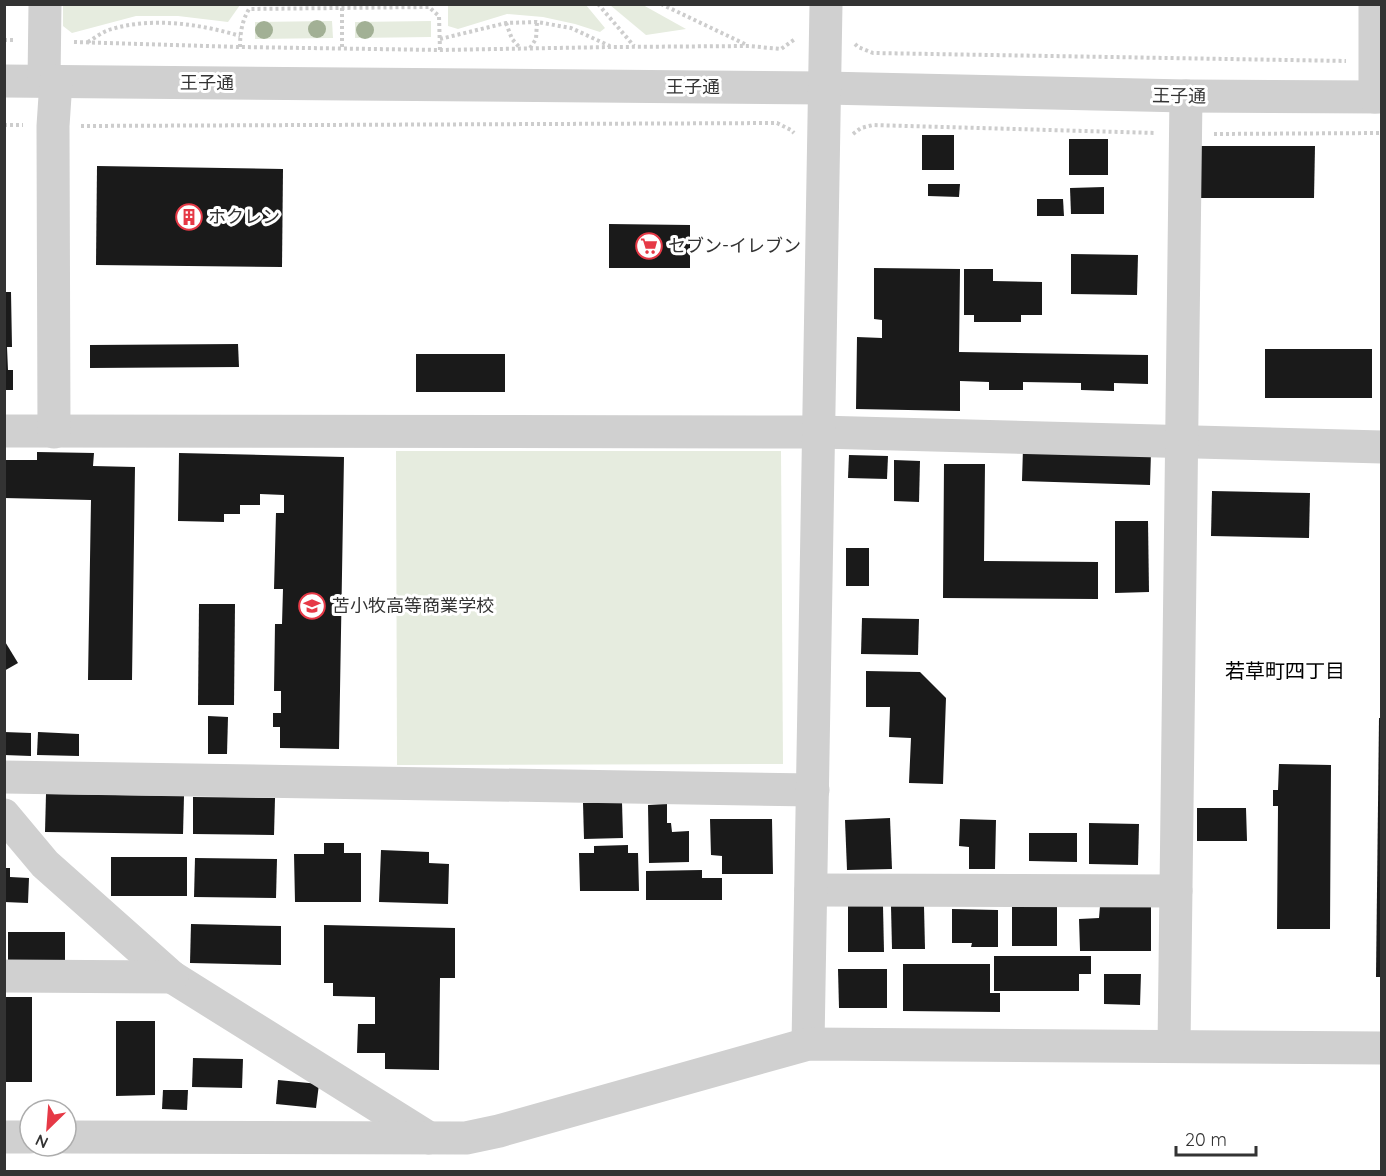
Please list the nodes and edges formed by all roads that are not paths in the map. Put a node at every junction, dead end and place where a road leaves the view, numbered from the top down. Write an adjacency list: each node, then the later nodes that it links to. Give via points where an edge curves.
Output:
1 (45, 4): 5 (street)
2 (826, 4): 6 (street)
3 (1375, 4): 8 (street)
4 (4, 81): 5 (street, 王子通)
5 (50, 81): 6 (street, 王子通); 10 (street)
6 (825, 88): 7 (street, 王子通); 11 (street)
7 (1186, 96): 8 (street, 王子通); 12 (street)
8 (1378, 97)
9 (4, 431): 10 (street)
10 (54, 432): 11 (street)
11 (819, 432): 12 (street); 15 (street)
12 (1181, 441): 13 (street); 18 (street)
13 (1382, 447)
14 (4, 777): 15 (street)
15 (813, 790): 17 (street)
16 (10, 829): 20 (street)
17 (811, 890): 18 (street); 21 (street)
18 (1176, 891): 22 (street)
19 (4, 976): 20 (street)
20 (172, 977): 25 (street)
21 (808, 1044): 22 (street); 25 (street, via 499,1131 466,1138)
22 (1174, 1046): 23 (street)
23 (1382, 1048)
24 (78, 1137): 25 (street)
25 (429, 1138)

